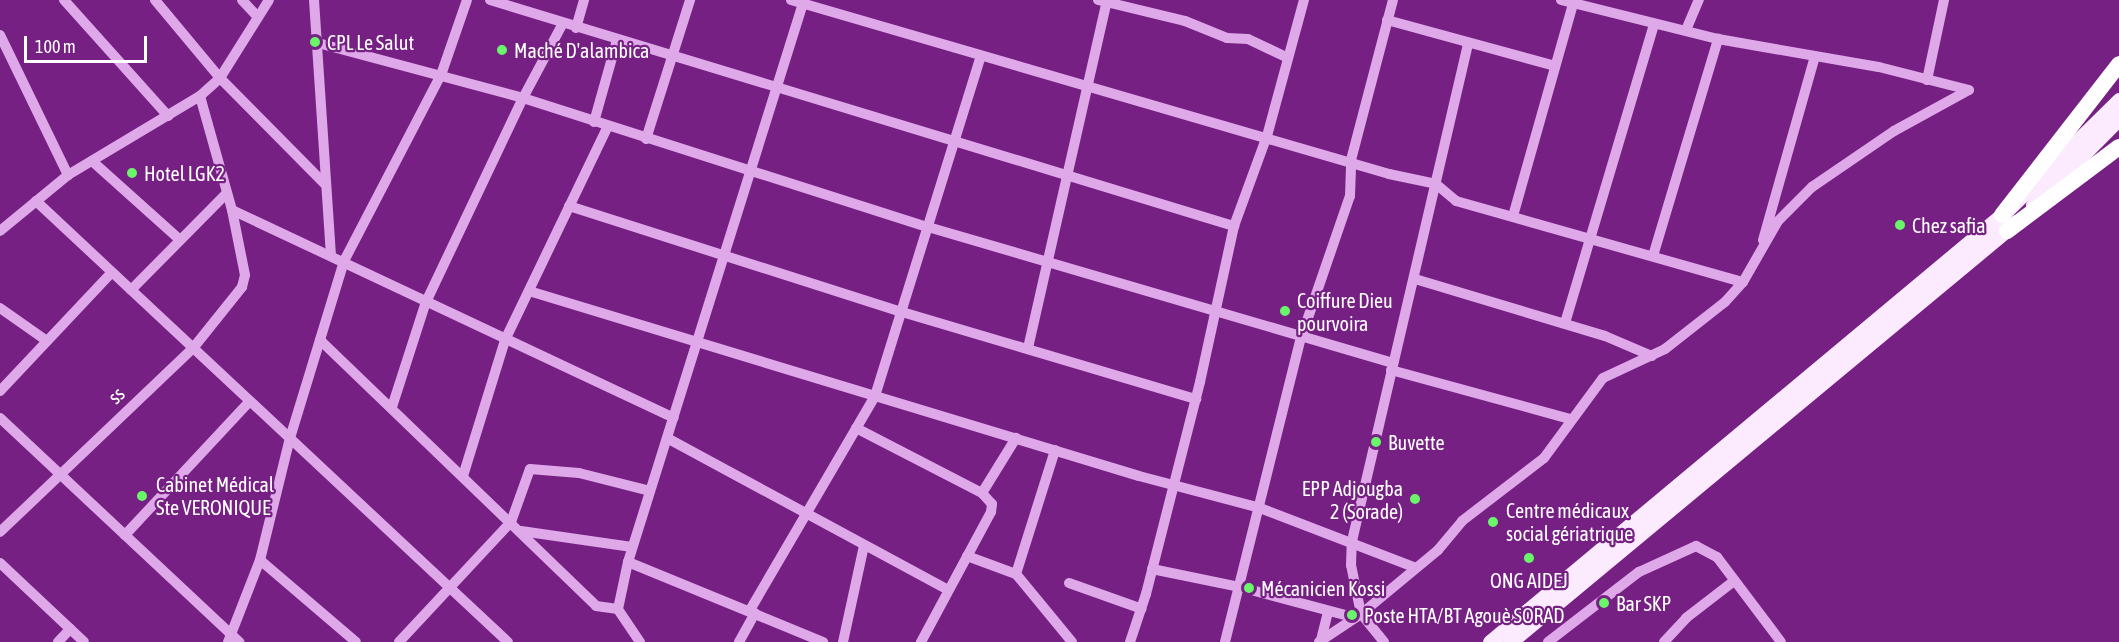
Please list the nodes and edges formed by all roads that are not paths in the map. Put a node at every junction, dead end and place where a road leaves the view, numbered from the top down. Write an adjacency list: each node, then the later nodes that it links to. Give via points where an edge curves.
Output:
1 (64, 0): 44 (street)
2 (154, 0): 37 (street)
3 (242, 0): 19 (street)
4 (269, 0): 19 (street)
5 (314, 0): 28 (street)
6 (467, 0): 36 (street)
7 (490, 0): 21 (street)
8 (584, 0): 23 (street)
9 (690, 0): 30 (street)
10 (791, 0): 17 (street)
11 (1304, 0): 33 (street)
12 (1393, 0): 20 (street)
13 (1561, 0): 18 (street)
14 (1699, 0): 24 (street)
15 (1944, 0): 38 (street)
16 (1104, 1): 33 (street, via 1185,21 1227,38 1248,39); 39 (street)
17 (803, 2): 31 (street); 40 (street)
18 (1573, 4): 22 (street); 35 (street)
19 (258, 17): 37 (street)
20 (1387, 20): 29 (street); 52 (street)
21 (563, 23): 23 (street); 42 (street)
22 (1654, 24): 24 (street); 69 (street)
23 (576, 27): 27 (street)
24 (1686, 30): 26 (street)
25 (0, 34): 55 (street)
26 (1718, 39): 32 (street); 73 (street)
27 (617, 40): 30 (street); 46 (street)
28 (318, 43): 36 (street); 57 (street)
29 (1468, 44): 35 (street); 58 (street)
30 (670, 56): 40 (street); 49 (street)
31 (981, 56): 39 (street); 50 (street)
32 (1815, 56): 38 (street); 74 (street)
33 (1286, 57): 48 (street)
34 (2119, 64): 63 (highway)
35 (1555, 66): 64 (street)
36 (441, 75): 42 (street); 75 (street)
37 (220, 78): 41 (street); 57 (street)
38 (1927, 80): 74 (street, via 1969,90 1894,131 1812,187 1778,221)
39 (1086, 86): 48 (street); 56 (street)
40 (777, 87): 50 (street); 54 (street)
41 (200, 96): 44 (street); 59 (street)
42 (523, 98): 46 (street); 82 (street)
43 (2119, 100): 63 (main road)
44 (168, 116): 53 (street)
45 (2119, 118): 68 (main road)
46 (594, 122): 47 (street)
47 (608, 126): 49 (street); 61 (street)
48 (1267, 136): 52 (street); 65 (street)
49 (646, 139): 54 (street)
50 (955, 141): 56 (street); 66 (street)
51 (2119, 147): 68 (highway)
52 (1351, 160): 58 (street, via 1389,174); 87 (street, via 1350,196)
53 (92, 161): 55 (street); 70 (street)
54 (752, 171): 66 (street); 71 (street)
55 (68, 175): 60 (street)
56 (1067, 176): 65 (street); 76 (street)
57 (325, 184): 72 (street)
58 (1436, 184): 64 (street, via 1456,201); 78 (street)
59 (227, 193): 62 (street); 70 (street)
60 (36, 201): 67 (street); 77 (street)
61 (569, 206): 71 (street); 81 (street)
62 (232, 210): 72 (street); 92 (street, ss, via 245,275 242,287)
63 (2002, 215): 158 (main road)
64 (1513, 216): 69 (street)
65 (1234, 226): 84 (street)
66 (928, 227): 76 (street); 85 (street)
67 (0, 231)
68 (2007, 231): 159 (main road)
69 (1590, 237): 73 (street); 86 (street)
70 (180, 240): 80 (street)
71 (725, 253): 85 (street); 91 (street)
72 (331, 255): 75 (street)
73 (1653, 256): 79 (street)
74 (1758, 258): 79 (street)
75 (344, 261): 82 (street); 88 (street)
76 (1048, 262): 84 (street); 93 (street)
77 (112, 272): 80 (street); 90 (street)
78 (1415, 279): 86 (street); 95 (street)
79 (1743, 282): 94 (street, via 1717,309)
80 (131, 290): 92 (street)
81 (529, 291): 89 (street); 91 (street)
82 (426, 302): 89 (street); 100 (street)
83 (0, 308): 90 (street)
84 (1214, 311): 87 (street); 98 (street)
85 (902, 312): 93 (street); 97 (street)
86 (1565, 323): 94 (street)
87 (1301, 338): 95 (street); 114 (street)
88 (320, 340): 100 (street); 105 (street)
89 (505, 340): 102 (street); 110 (street)
90 (47, 341): 96 (street)
91 (697, 341): 97 (street); 102 (street)
92 (194, 347): 99 (street); 109 (street, ss)
93 (1028, 348): 98 (street)
94 (1652, 356): 103 (street, via 1603,378)
95 (1391, 366): 103 (street); 120 (street)
96 (0, 392)
97 (875, 396): 104 (street); 107 (street)
98 (1196, 399): 111 (street)
99 (249, 401): 105 (street); 119 (street)
100 (392, 407): 110 (street)
101 (0, 418): 109 (street)
102 (674, 418): 106 (street)
103 (1570, 419): 127 (street, via 1544,458 1462,521 1438,550)
104 (856, 428): 113 (street); 115 (street)
105 (290, 438): 124 (street); 133 (street)
106 (667, 438): 112 (street); 115 (street)
107 (1016, 438): 108 (street); 113 (street)
108 (1056, 450): 111 (street); 129 (street)
109 (58, 473): 118 (street, ss); 119 (street)
110 (463, 476): 116 (street)
111 (1172, 484): 114 (street); 128 (street)
112 (650, 491): 116 (street, via 579,472 533,468); 122 (street)
113 (982, 493): 123 (street, via 992,504 992,512)
114 (1260, 508): 120 (street); 132 (street)
115 (805, 513): 121 (street); 137 (street)
116 (511, 522): 117 (street); 133 (street)
117 (521, 531): 122 (street); 135 (street, via 596,606)
118 (0, 532)
119 (125, 535): 141 (street)
120 (1352, 541): 127 (street); 139 (street)
121 (864, 546): 134 (street); 152 (street)
122 (632, 547): 125 (street)
123 (967, 556): 129 (street); 134 (street)
124 (260, 560): 141 (street); 146 (street)
125 (628, 562): 135 (street); 137 (street)
126 (0, 563): 140 (street)
127 (1414, 567): 139 (street)
128 (1152, 570): 132 (street); 136 (street)
129 (1016, 574): 154 (street)
130 (1734, 581): 160 (street, via 1704,547 1687,548 1639,572); 161 (street, via 1686,618); 162 (street)
131 (1069, 583): 136 (street)
132 (1240, 587): 138 (street); 156 (street)
133 (450, 588): 147 (street); 148 (street)
134 (948, 590): 153 (street)
135 (618, 609): 149 (street)
136 (1142, 609): 155 (street)
137 (753, 611): 150 (street); 151 (street)
138 (1328, 612): 139 (street); 142 (street)
139 (1357, 616): 142 (street); 157 (street)
140 (70, 629): 143 (street); 144 (street)
141 (229, 638): 145 (street)
142 (1320, 641)
143 (58, 642)
144 (84, 642)
145 (239, 642)
146 (356, 642)
147 (399, 642)
148 (508, 642)
149 (640, 642)
150 (739, 642)
151 (824, 642)
152 (843, 642)
153 (921, 642)
154 (1072, 642)
155 (1130, 642)
156 (1225, 642)
157 (1384, 642)
158 (1490, 642)
159 (1510, 642)
160 (1548, 642)
161 (1664, 642)
162 (1781, 642)

